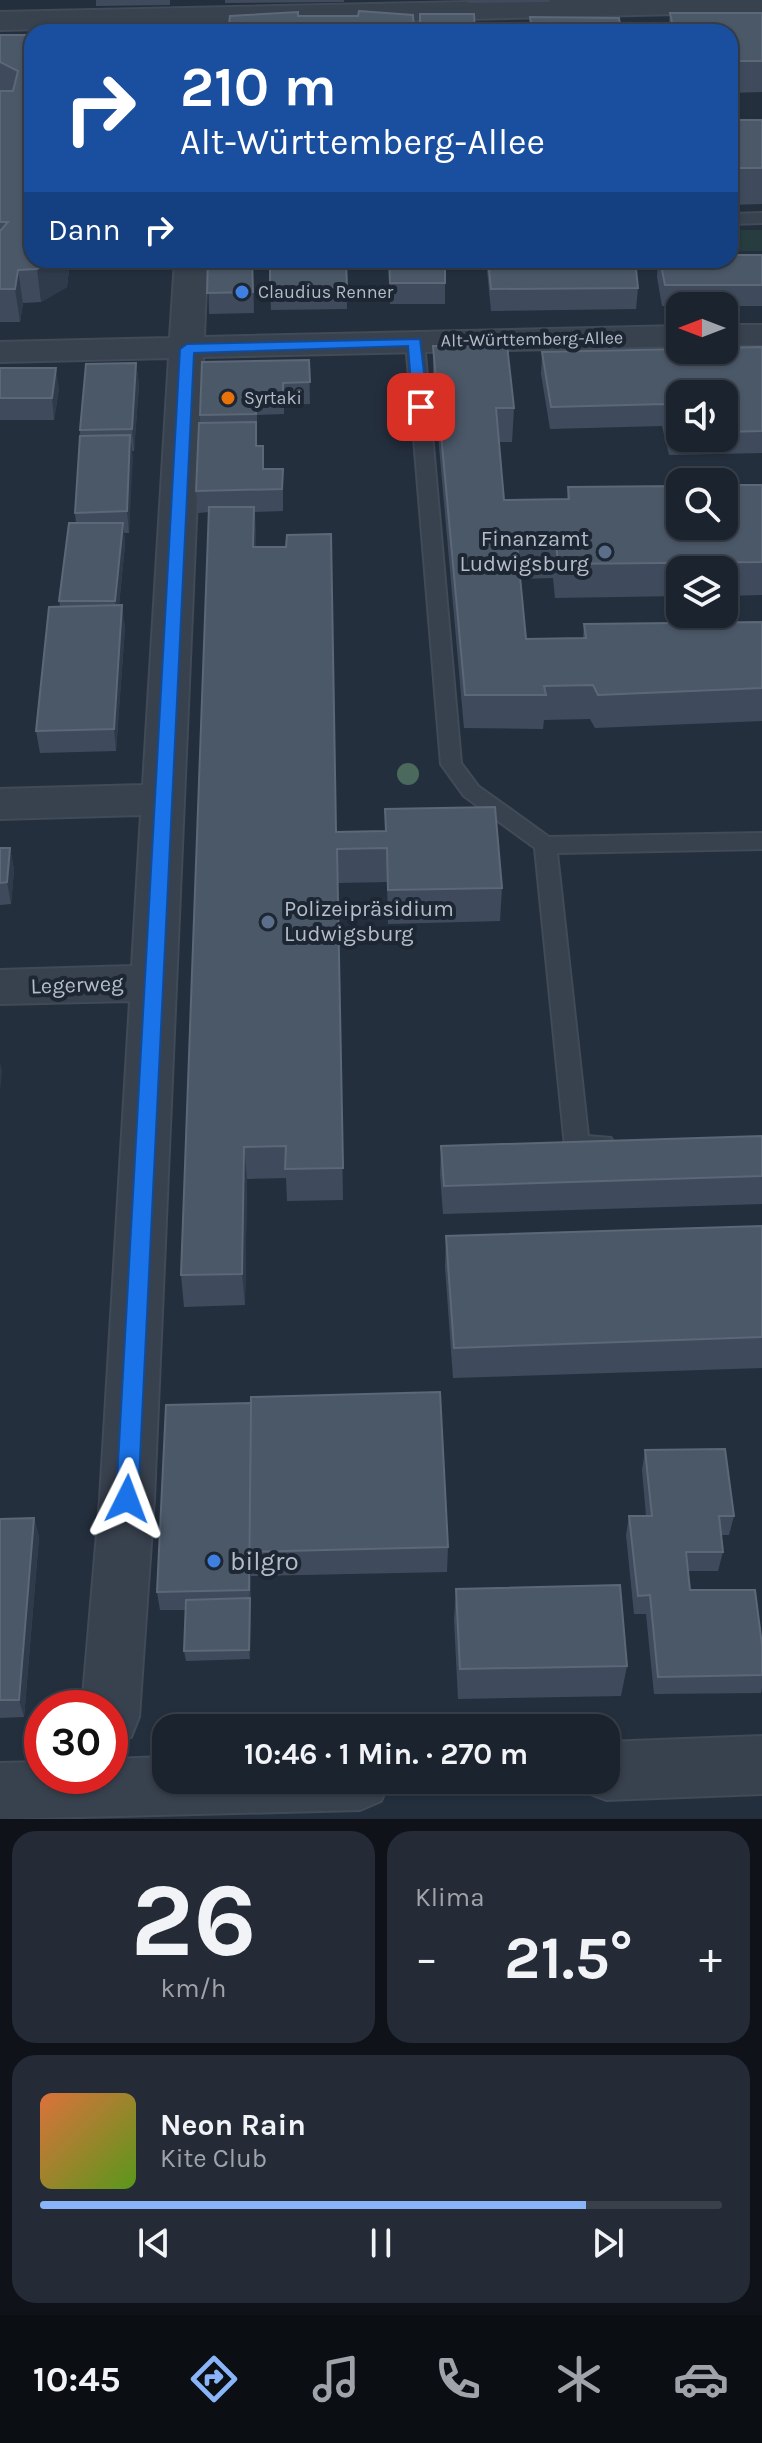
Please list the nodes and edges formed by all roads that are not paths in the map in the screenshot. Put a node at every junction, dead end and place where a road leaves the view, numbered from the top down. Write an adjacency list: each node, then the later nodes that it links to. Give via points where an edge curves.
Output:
1 (762, 4): 2 (street)
2 (203, 17): 3 (street)
3 (0, 21)
4 (762, 218): 5 (lane)
5 (738, 219)
6 (191, 268): 11 (street)
7 (738, 335): 8 (street)
8 (762, 335)
9 (666, 336): 10 (street, Alt-Württemberg-Allee)
10 (415, 342): 11 (street, Alt-Württemberg-Allee); 16 (lane, via 451,764 471,791)
11 (187, 349): 12 (street, Alt-Württemberg-Allee); 13 (street)
12 (0, 352)
13 (165, 799): 14 (street); 17 (street)
14 (0, 804)
15 (762, 841): 16 (lane)
16 (545, 845): 19 (lane, via 577,1146)
17 (154, 983): 18 (street, Legerweg); 20 (street)
18 (0, 987)
19 (623, 1145)
20 (112, 1690)
21 (762, 1765): 22 (street)
22 (620, 1770)
23 (152, 1792): 25 (street)
24 (0, 1793): 25 (street)
25 (104, 1795)

